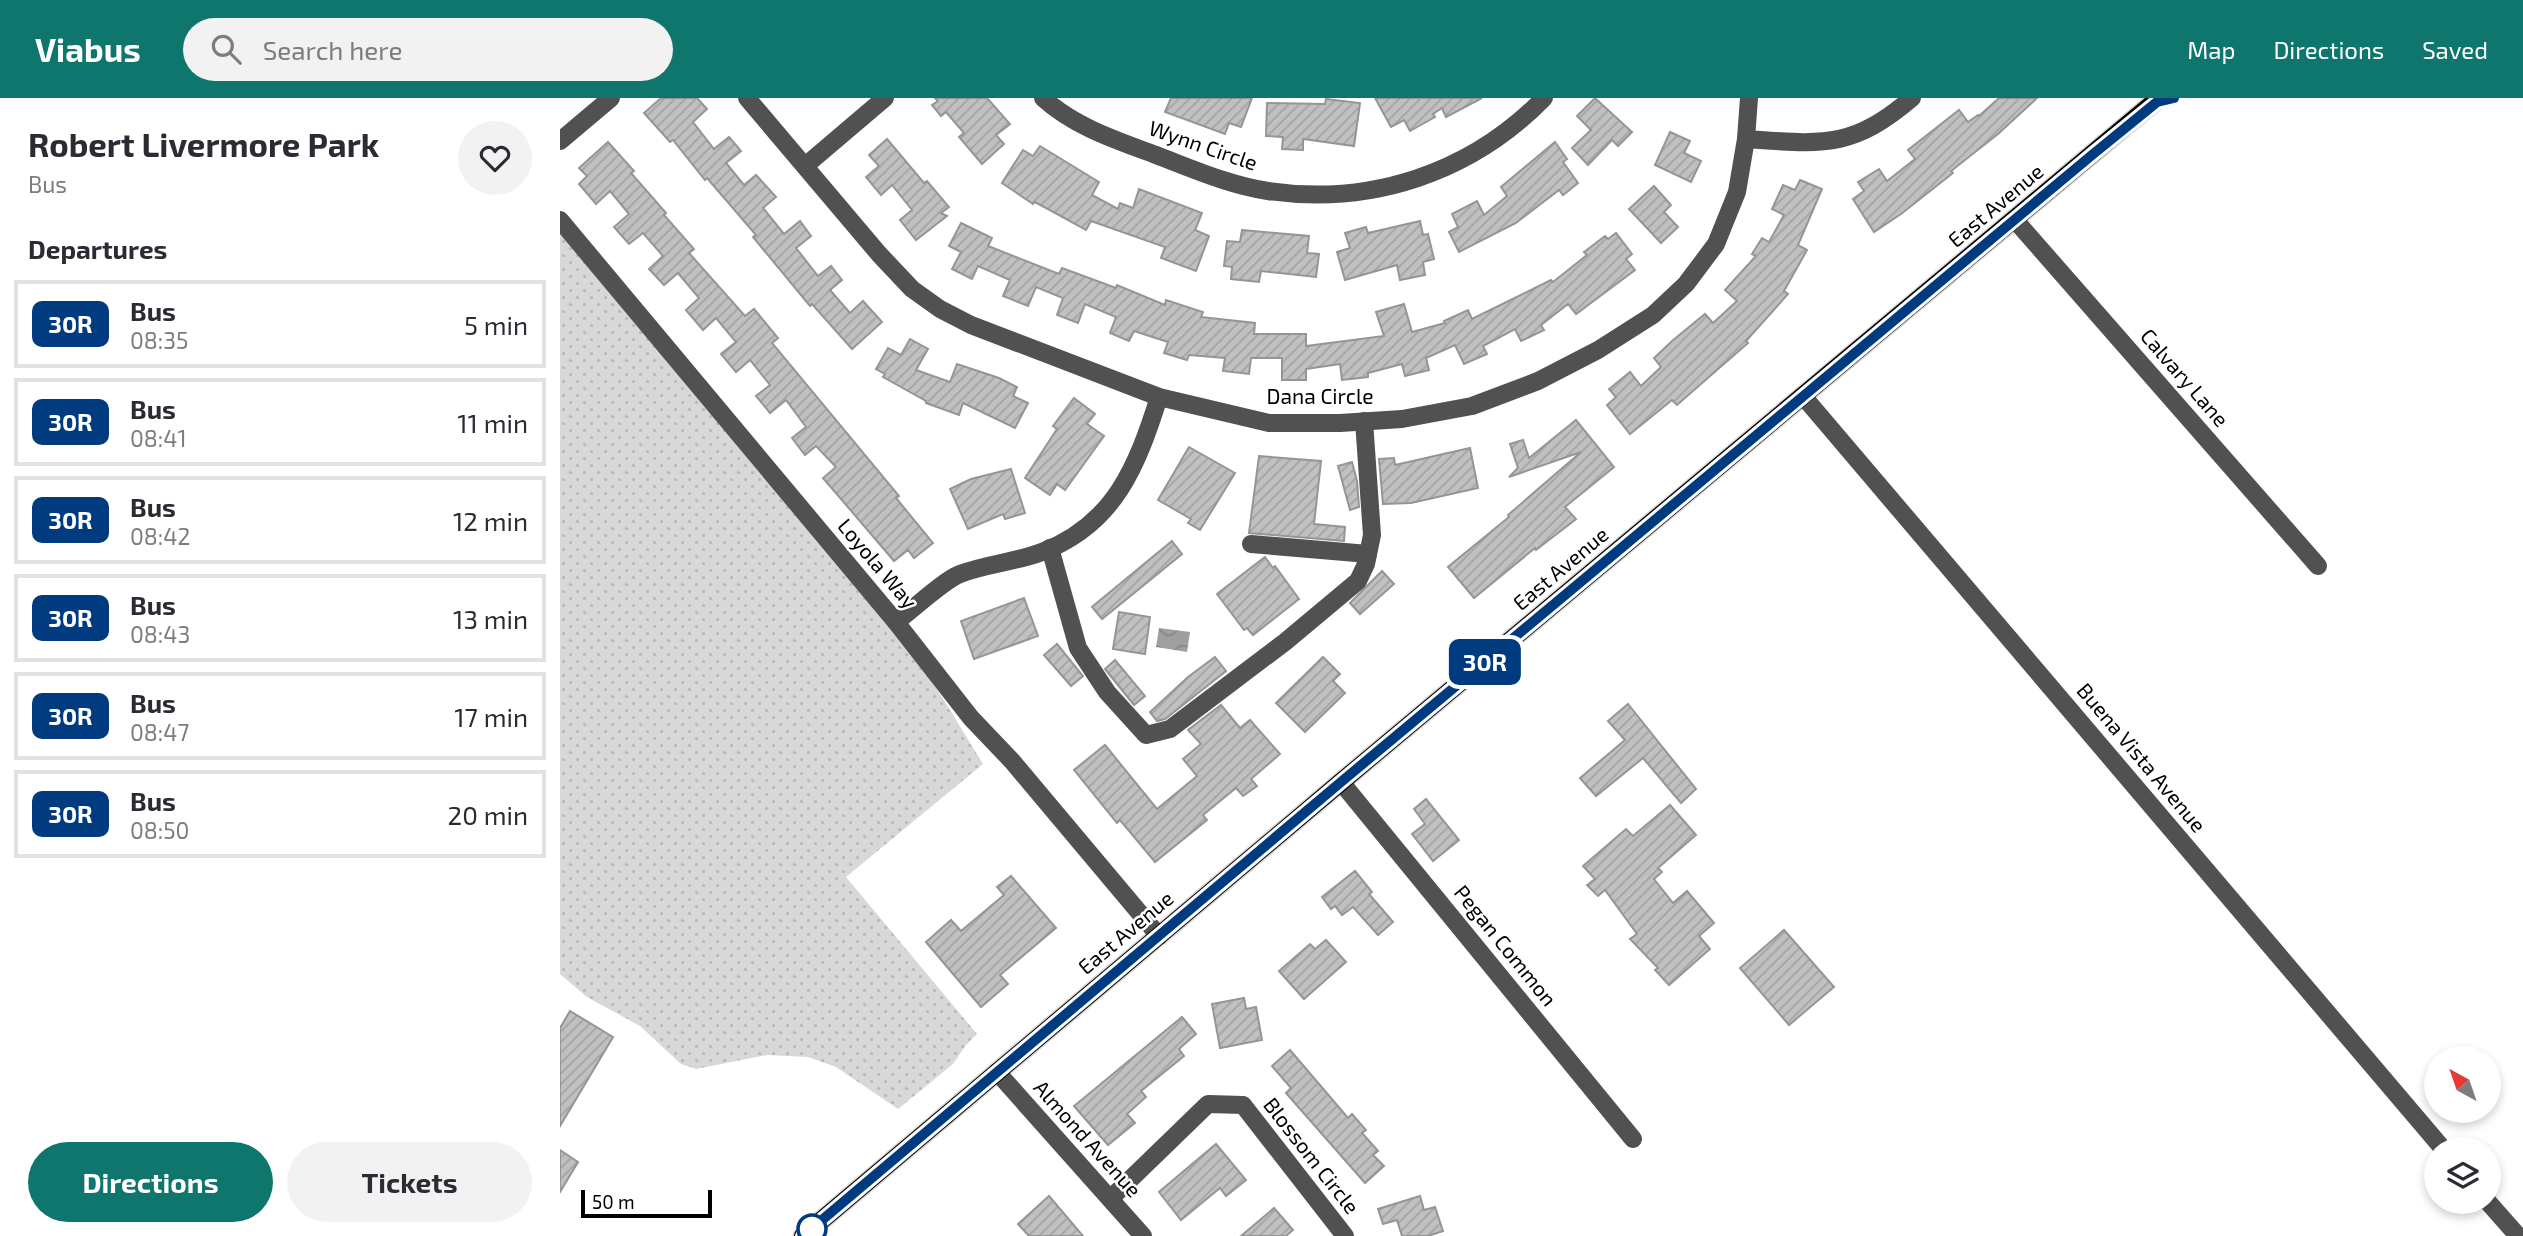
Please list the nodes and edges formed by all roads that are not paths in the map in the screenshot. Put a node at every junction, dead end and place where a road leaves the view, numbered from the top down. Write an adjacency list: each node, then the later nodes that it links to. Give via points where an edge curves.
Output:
1 (611, 98): 10 (street)
2 (747, 98): 11 (street, Dana Circle)
3 (884, 98): 11 (street)
4 (1043, 98): 5 (street, Wynn Circle, via 1088,129 1220,180 1313,195 1370,191 1420,178 1474,153 1520,123)
5 (1544, 98)
6 (1749, 98): 9 (street, Dana Circle)
7 (1912, 98): 9 (street, via 1853,137 1816,144)
8 (2162, 99): 13 (main road, East Avenue)
9 (1746, 139): 16 (street, Dana Circle, via 1737,192 1716,244 1686,284 1653,315 1562,369 1472,406)
10 (560, 141)
11 (805, 166): 15 (street, Dana Circle, via 912,289 940,309)
12 (560, 220): 21 (street, Loyola Way)
13 (2015, 220): 14 (main road, East Avenue); 20 (street, Calvary Lane)
14 (1803, 396): 22 (main road, East Avenue); 25 (street, Buena Vista Avenue)
15 (1158, 397): 16 (street, Dana Circle, via 1269,423); 18 (street, via 1123,486 1103,514)
16 (1364, 421): 19 (street, via 1372,535)
17 (1251, 544): 19 (street)
18 (1050, 548): 19 (street, via 1078,648 1107,692 1146,735 1170,729 1285,642 1358,580); 21 (street, via 957,575)
19 (1368, 554)
20 (2318, 566)
21 (896, 622): 23 (street, Loyola Way, via 971,718)
22 (1341, 782): 23 (main road, East Avenue); 26 (street, Pegan Common)
23 (1160, 936): 24 (main road, East Avenue)
24 (998, 1072): 27 (street, Almond Avenue); 29 (main road, East Avenue)
25 (2433, 1137)
26 (1633, 1139)
27 (1111, 1198): 30 (street, Almond Avenue); 31 (street, Blossom Circle, via 1208,1104 1243,1105)
28 (2499, 1214): 32 (street)
29 (803, 1236)
30 (1143, 1236)
31 (1345, 1236)
32 (2518, 1236)

